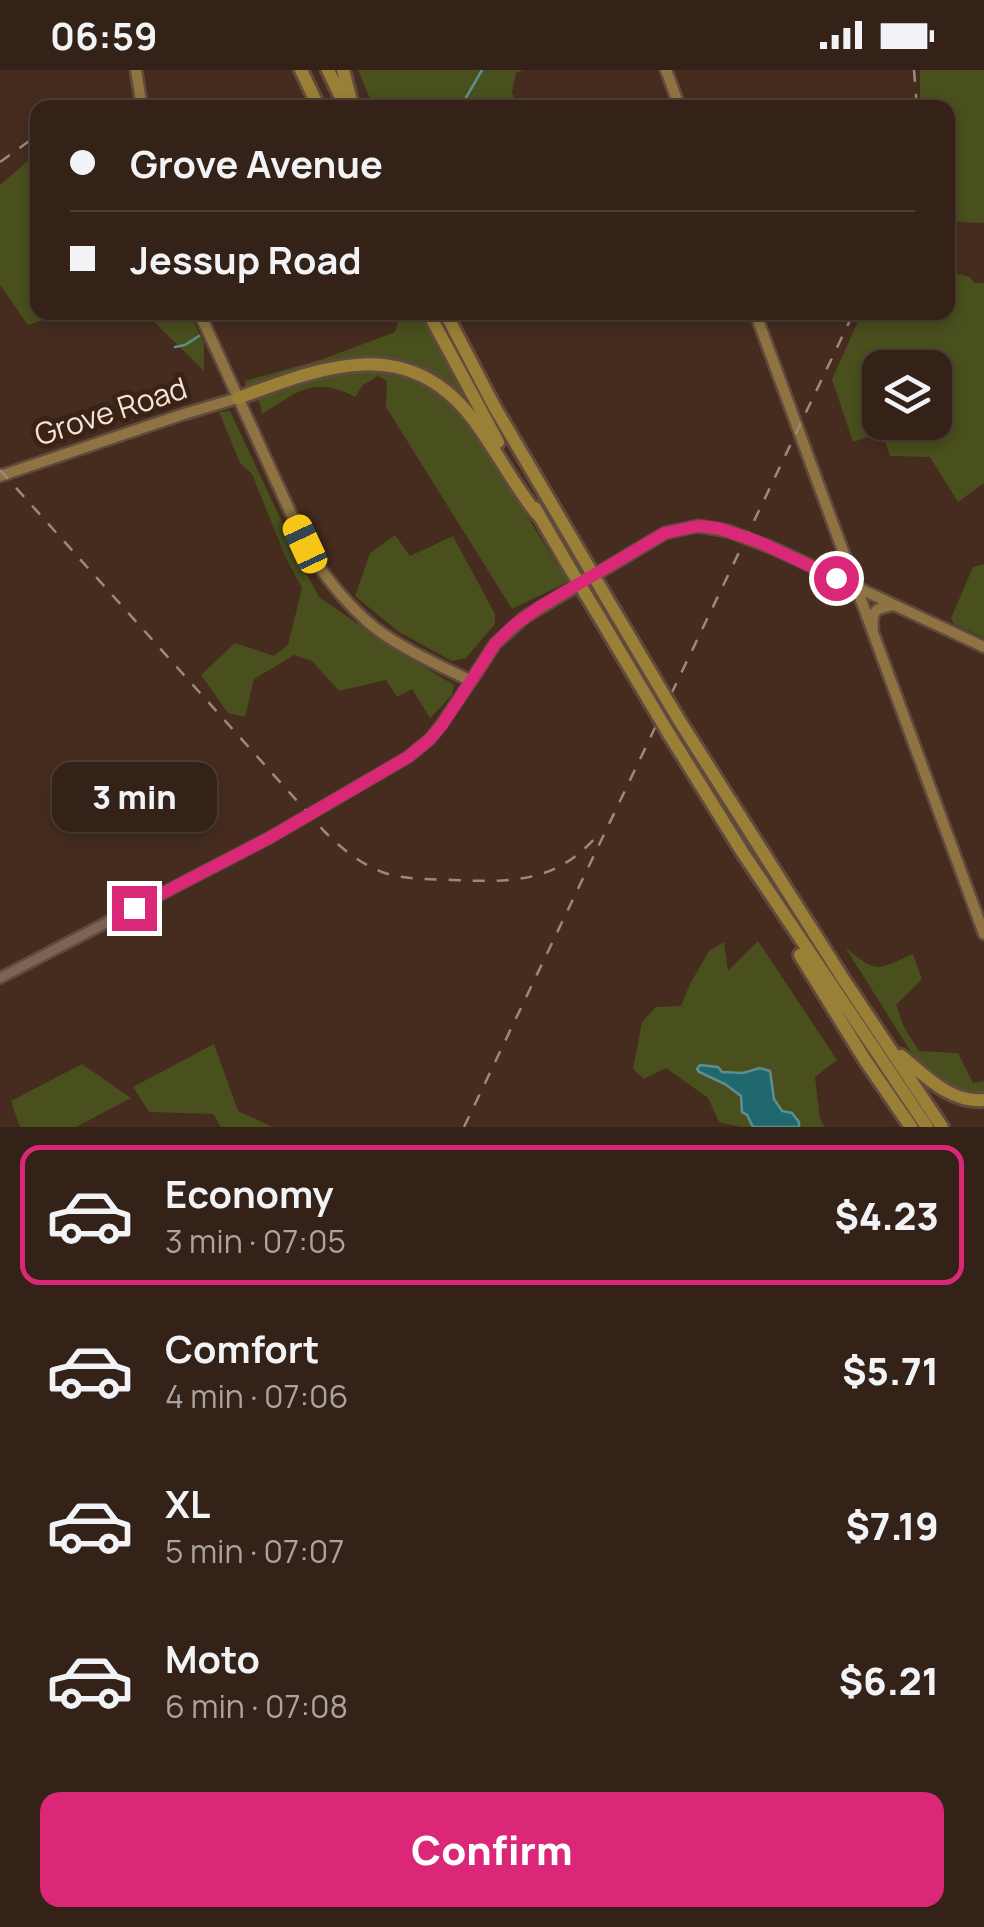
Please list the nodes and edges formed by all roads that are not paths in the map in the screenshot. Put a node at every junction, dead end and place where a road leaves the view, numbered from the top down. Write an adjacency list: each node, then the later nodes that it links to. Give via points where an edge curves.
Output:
1 (136, 70): 7 (main road)
2 (300, 70): 8 (highway)
3 (309, 70): 9 (highway)
4 (328, 70): 10 (highway)
5 (342, 70): 11 (highway)
6 (666, 70): 12 (main road)
7 (141, 100)
8 (314, 100)
9 (322, 100)
10 (345, 100)
11 (348, 100)
12 (677, 100)
13 (203, 320): 17 (main road)
14 (432, 320): 19 (highway)
15 (449, 320): 30 (highway, bridge, via 651,673)
16 (758, 320): 20 (main road)
17 (238, 398): 18 (main road, Grove Road); 19 (highway, via 328,367 404,370 462,406); 26 (main road, via 326,578 374,627)
18 (0, 476)
19 (538, 515): 27 (highway, bridge)
20 (839, 541): 21 (main road, via 835,564); 22 (main road)
21 (815, 568): 22 (main road); 26 (main road, via 718,528 665,533 525,617 495,644)
22 (856, 588): 23 (main road); 24 (main road)
23 (894, 605): 24 (main road, via 874,612); 25 (main road)
24 (874, 638): 28 (main road)
25 (984, 647)
26 (471, 681): 29 (street, via 442,725 408,757 269,838)
27 (742, 854): 32 (highway); 33 (highway)
28 (984, 934)
29 (0, 978)
30 (891, 1048): 31 (highway, via 945,1092); 34 (highway)
31 (984, 1100)
32 (911, 1127)
33 (926, 1127)
34 (942, 1127)

